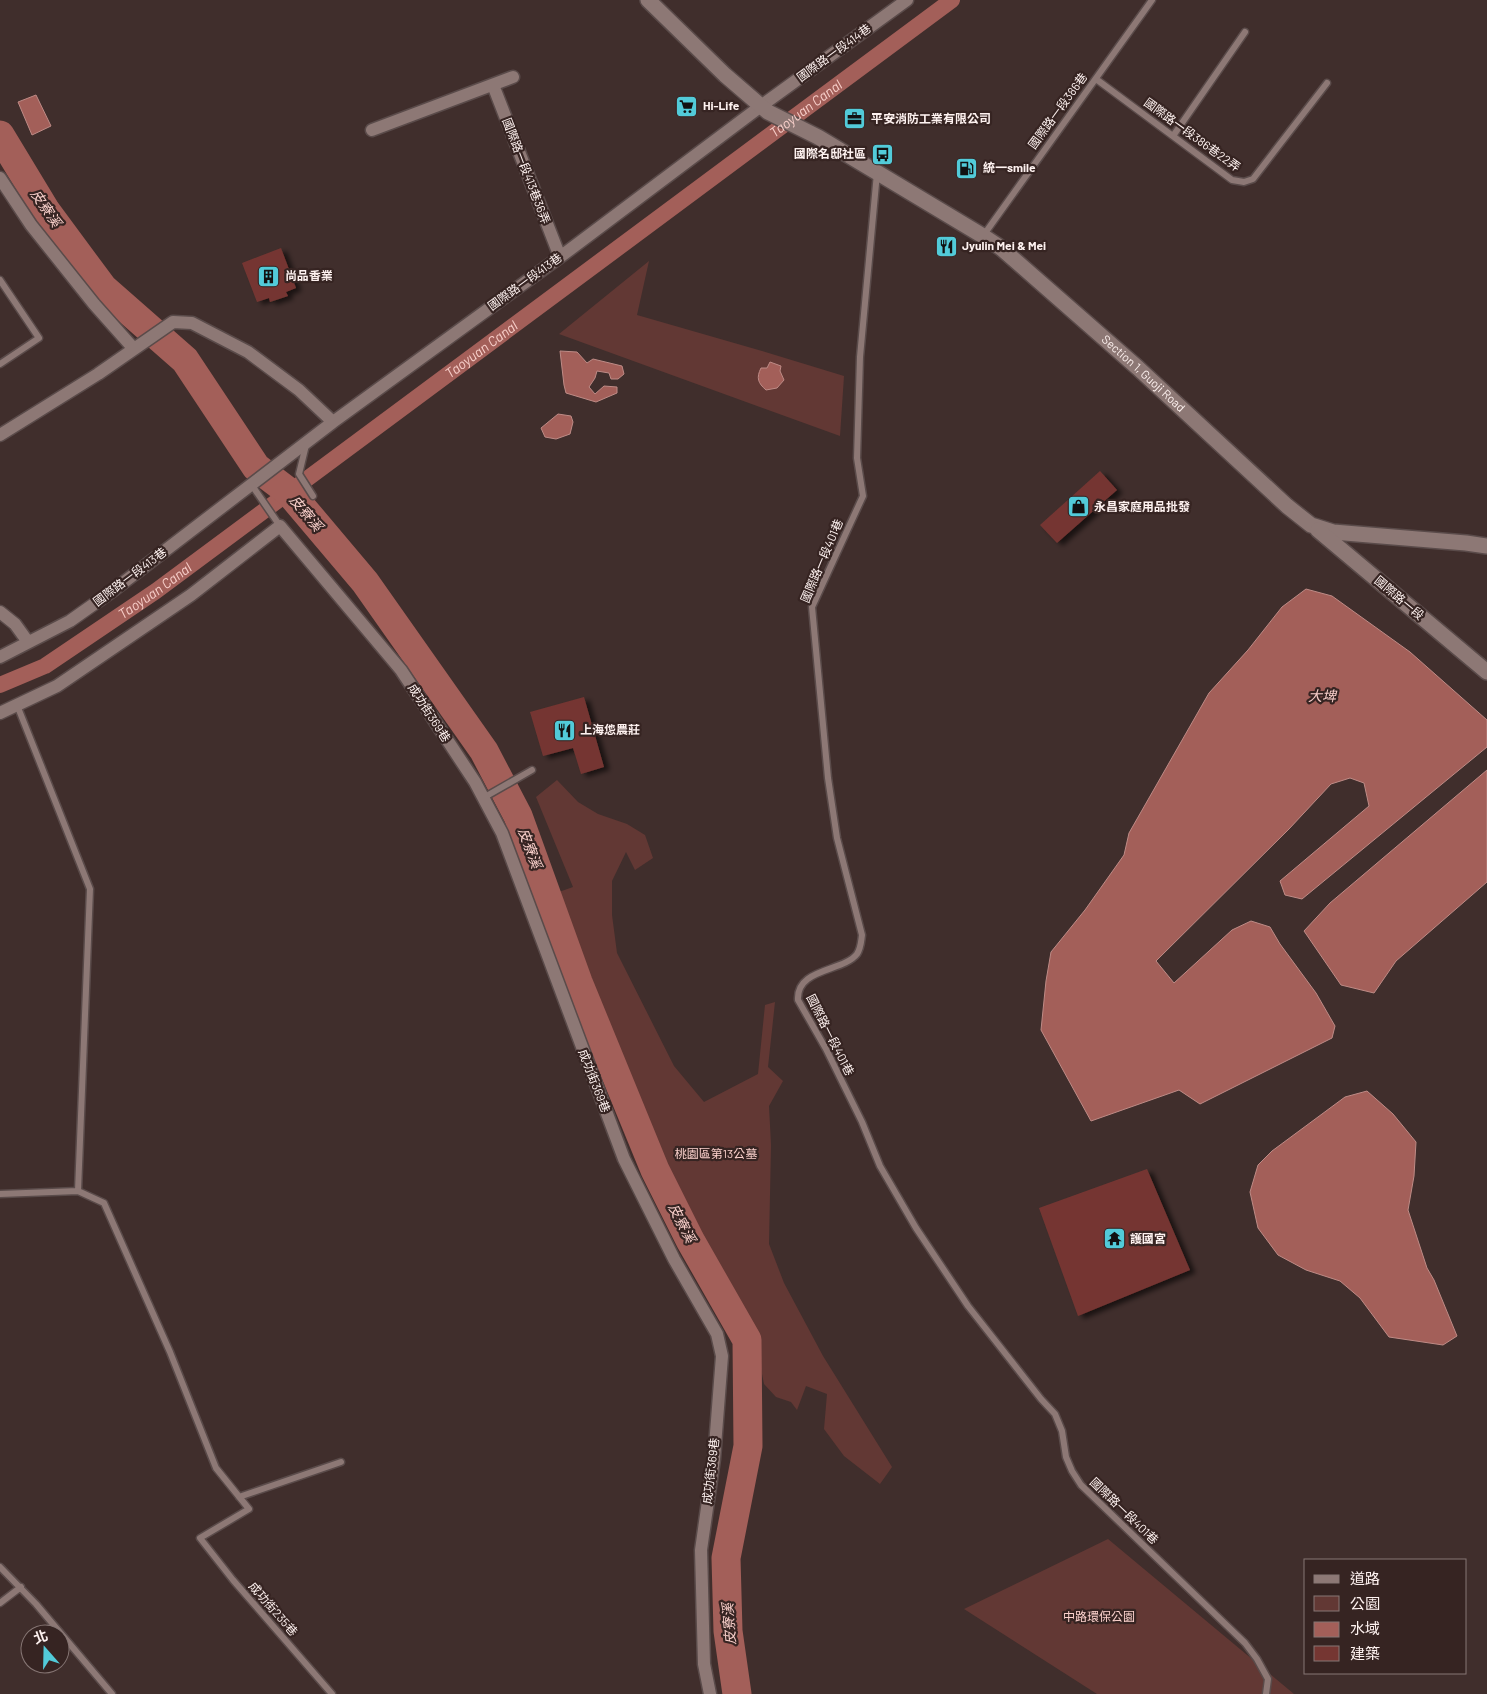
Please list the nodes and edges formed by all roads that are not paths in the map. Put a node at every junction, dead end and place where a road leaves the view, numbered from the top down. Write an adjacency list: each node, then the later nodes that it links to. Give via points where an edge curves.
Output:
1 (648, 0): 9 (street)
2 (908, 0): 9 (street, 國際路一段414巷)
3 (1152, 0): 6 (lane, 國際路一段386巷)
4 (1245, 32): 11 (lane)
5 (513, 77): 8 (street)
6 (1096, 79): 11 (lane, 國際路一段386巷22弄); 14 (lane, 國際路一段386巷)
7 (1327, 83): 11 (lane, 國際路一段386巷22弄, via 1253,179 1244,182 1232,180)
8 (493, 84): 10 (street); 15 (street, 國際路一段413巷36弄)
9 (764, 109): 12 (street, Section 1, Guoji Road); 15 (street, 國際路一段413巷)
10 (372, 130)
11 (1173, 136)
12 (877, 172): 14 (street, Section 1, Guoji Road); 45 (lane, 國際路一段401巷, via 860,357 857,458 863,496 812,606 828,778 837,838 862,934 861,946 853,958 801,984 798,1000 826,1049 880,1166 916,1228 968,1306 1055,1414 1062,1431 1066,1457 1081,1485 1245,1643 1268,1679)
13 (0, 178): 17 (street, via 31,225 94,304)
14 (983, 236): 24 (street, Section 1, Guoji Road, via 1001,248 1138,368 1287,506)
15 (560, 257): 19 (street, 國際路一段413巷)
16 (0, 280): 18 (lane, via 39,338)
17 (137, 347): 19 (street, via 173,322 192,323 248,352 299,390); 20 (street)
18 (0, 364)
19 (333, 422): 21 (street, 國際路一段413巷)
20 (0, 435)
21 (307, 441): 22 (street, 國際路一段413巷); 23 (lane, via 299,474)
22 (251, 484): 25 (lane); 28 (street, 國際路一段413巷, via 111,592 70,621)
23 (312, 496)
24 (1312, 524): 26 (street, Section 1, Guoji Road, via 1332,532); 30 (street, 國際路一段)
25 (280, 526): 31 (street, via 191,595 57,686); 34 (street, 成功街369巷, via 401,670)
26 (1487, 546)
27 (0, 612): 28 (street, via 15,624)
28 (28, 642): 29 (street, 國際路一段413巷)
29 (0, 657)
30 (1487, 672)
31 (18, 705): 32 (street); 35 (lane, via 90,889)
32 (0, 713)
33 (532, 770): 34 (lane)
34 (484, 798): 44 (street, 成功街369巷, via 502,833 624,1159 717,1334 722,1356 714,1460 701,1550 704,1664)
35 (78, 1192): 36 (lane); 38 (lane, via 104,1203 170,1352 216,1468)
36 (0, 1194)
37 (341, 1462): 38 (lane)
38 (239, 1497): 43 (lane, 成功街235巷, via 250,1509 200,1538)
39 (0, 1566): 40 (lane)
40 (21, 1587): 41 (lane); 42 (lane)
41 (0, 1603)
42 (112, 1694)
43 (332, 1694)
44 (710, 1694)
45 (1266, 1694)

